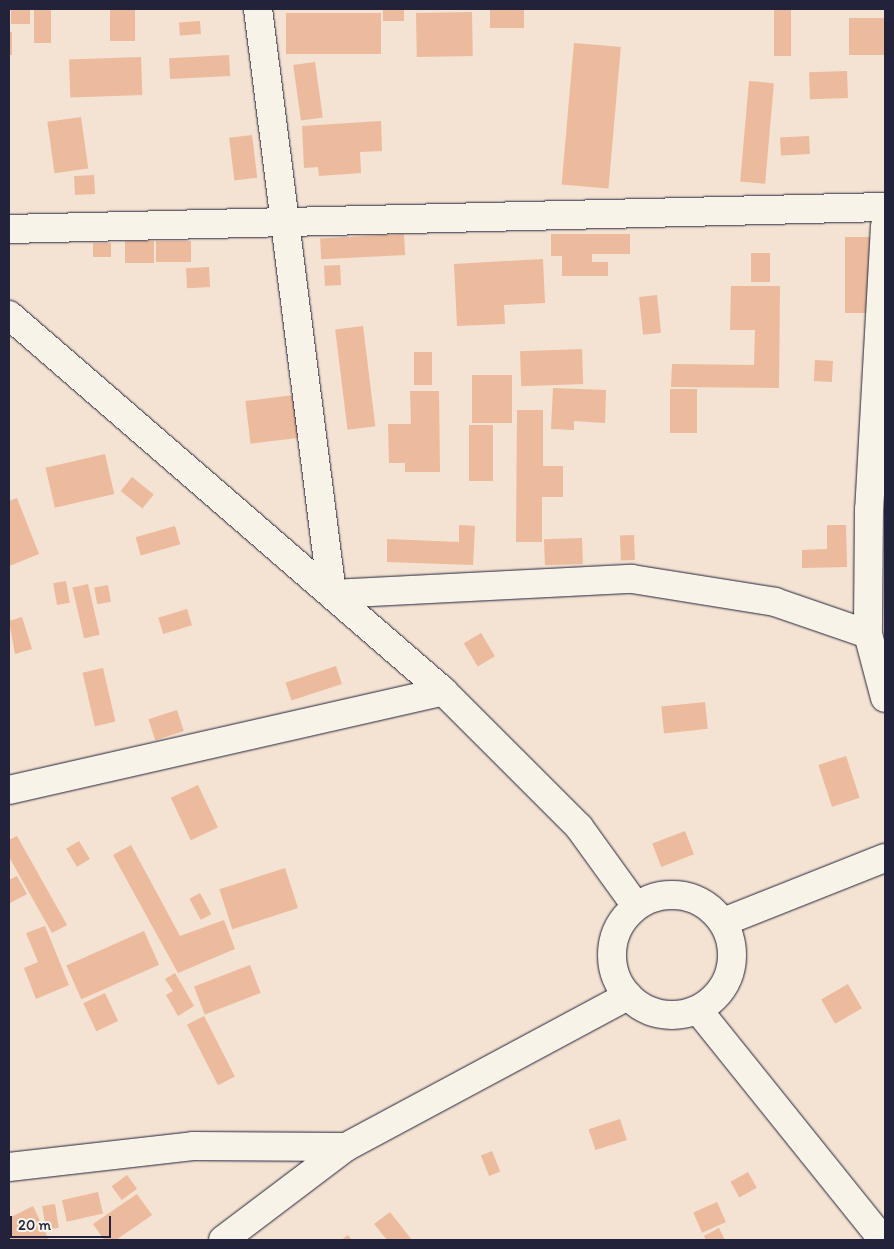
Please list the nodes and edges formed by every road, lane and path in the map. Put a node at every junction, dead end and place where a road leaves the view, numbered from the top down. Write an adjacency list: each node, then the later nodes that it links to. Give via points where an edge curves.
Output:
1 (258, 9): 3 (street)
2 (885, 208): 3 (street)
3 (286, 220): 5 (street); 7 (street)
4 (885, 226): 8 (street, via 869,510)
5 (9, 229)
6 (9, 315): 7 (street)
7 (332, 594): 8 (street, via 632,579 775,602); 9 (street)
8 (868, 634): 10 (street)
9 (443, 691): 11 (street); 13 (street, via 579,827)
10 (885, 698)
11 (9, 790)
12 (885, 858): 14 (street)
13 (636, 906): 14 (street, via 673,893 710,907); 15 (street, via 622,920 612,951 613,967)
14 (723, 922): 16 (street, via 732,946 730,972 718,994)
15 (628, 996): 16 (street, via 653,1012 668,1015); 17 (street)
16 (698, 1010): 20 (street)
17 (346, 1147): 18 (street, via 193,1146); 19 (street)
18 (9, 1167)
19 (223, 1240)
20 (883, 1240)

